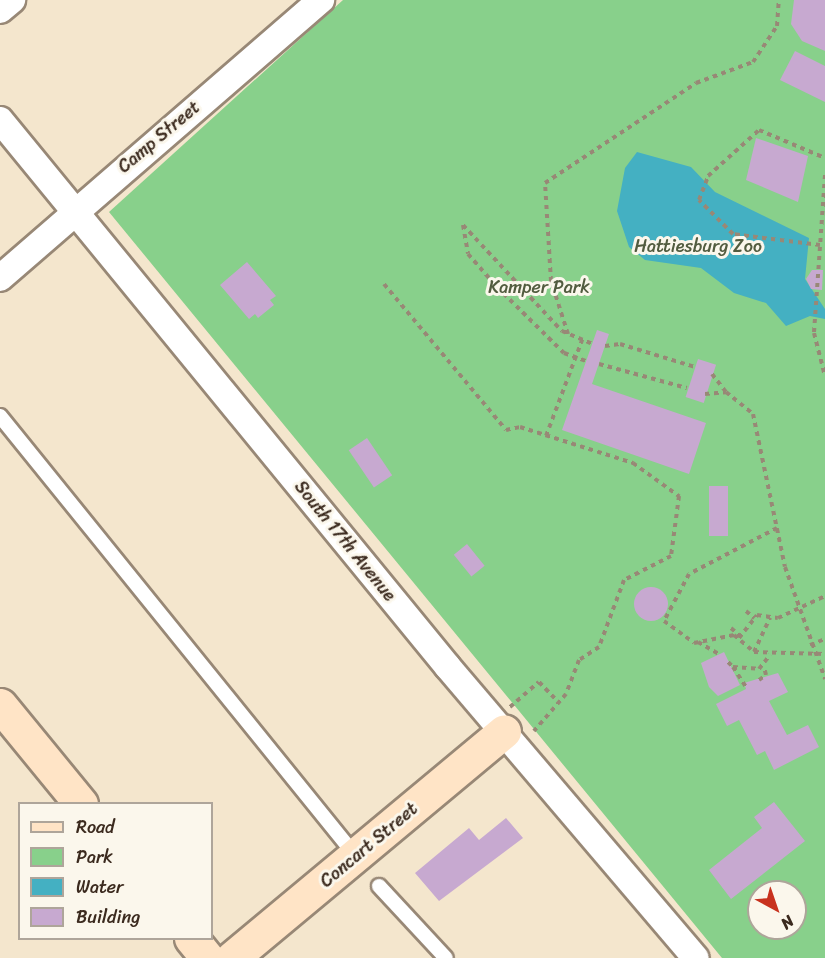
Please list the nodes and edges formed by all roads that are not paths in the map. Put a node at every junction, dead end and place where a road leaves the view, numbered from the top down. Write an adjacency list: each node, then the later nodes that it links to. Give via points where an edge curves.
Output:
1 (12, 0): 3 (street)
2 (321, 0): 5 (street, Camp Street)
3 (0, 10)
4 (0, 120): 5 (street, South 17th Avenue)
5 (74, 209): 6 (street, Camp Street); 9 (street, South 17th Avenue)
6 (0, 278)
7 (0, 416): 11 (lane)
8 (0, 705): 10 (street)
9 (519, 731): 11 (street, Concart Street); 17 (street, South 17th Avenue)
10 (79, 802)
11 (356, 856): 15 (street, Concart Street)
12 (379, 886): 16 (lane)
13 (192, 940): 14 (street)
14 (207, 958)
15 (232, 958)
16 (446, 958)
17 (696, 958)

